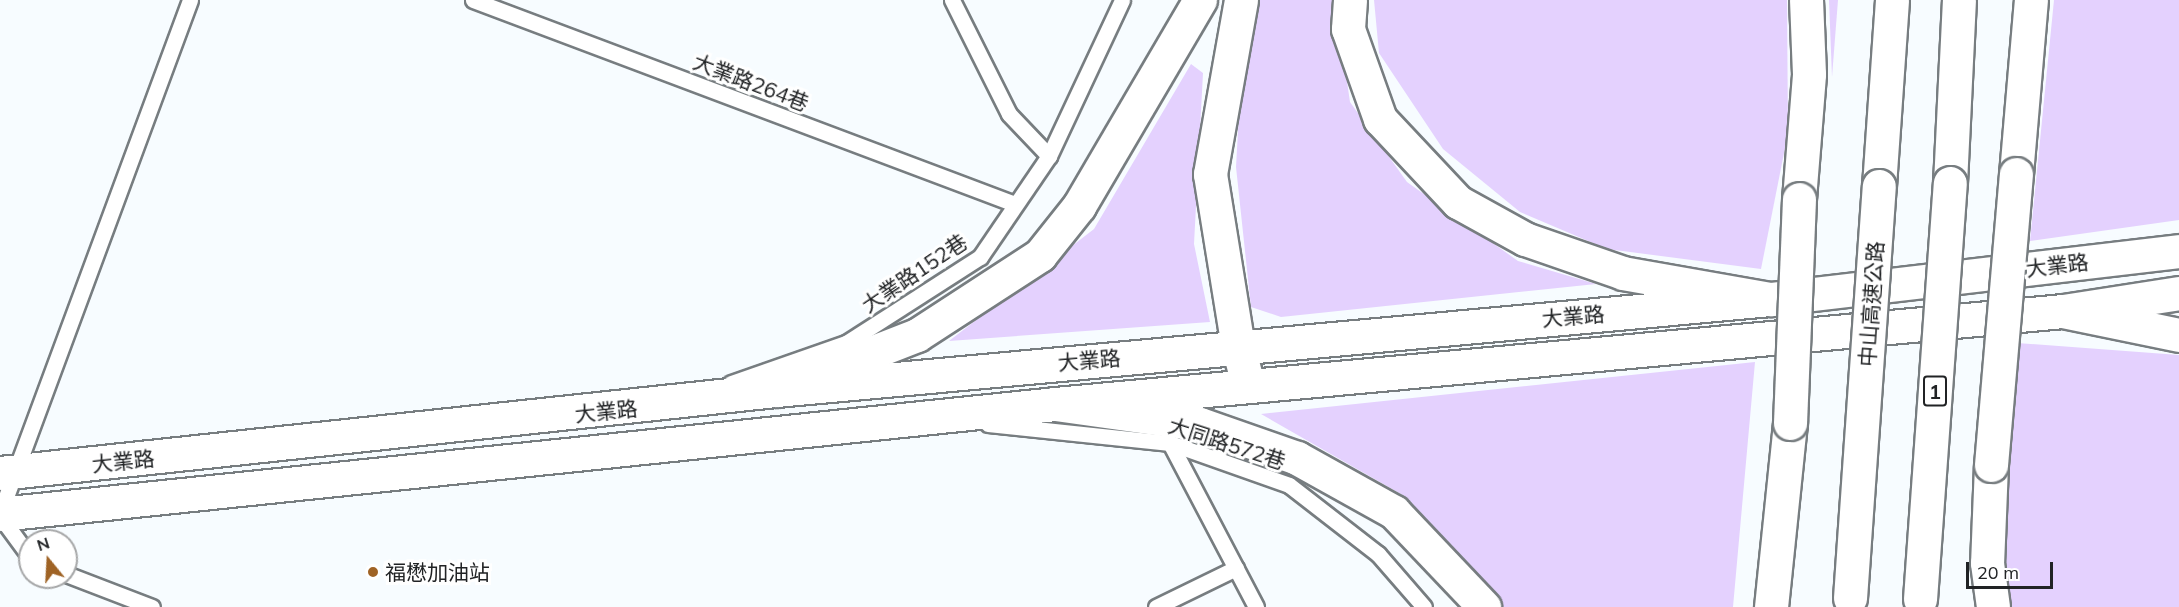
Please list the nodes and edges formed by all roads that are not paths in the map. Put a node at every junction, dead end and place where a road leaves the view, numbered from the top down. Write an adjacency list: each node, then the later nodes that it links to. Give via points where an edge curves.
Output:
1 (190, 0): 26 (lane)
2 (473, 0): 13 (lane, 大業路264巷)
3 (952, 0): 12 (lane, via 1009,114)
4 (1122, 0): 12 (lane, 大業路152巷)
5 (1200, 0): 21 (main road, via 1079,206 1040,255 917,335)
6 (1241, 0): 19 (main road, via 1210,174)
7 (1350, 0): 16 (main road, via 1348,29 1380,119 1458,202 1525,238 1623,273)
8 (1806, 0): 38 (main road, bridge, via 1809,74 1798,199 1790,423)
9 (1892, 0): 31 (main road, 中山高速公路, bridge)
10 (1959, 0): 32 (main road, 1, bridge)
11 (2031, 0): 39 (main road, bridge, via 1991,465 1987,563)
12 (1050, 156): 13 (lane, 大業路152巷)
13 (1015, 204): 23 (lane, 大業路152巷, via 980,257 846,343)
14 (2179, 251): 16 (main road, 大業路)
15 (2179, 293): 17 (main road, 大業路)
16 (1770, 298): 19 (main road, 大業路)
17 (2063, 311): 18 (main road); 20 (main road, 大業路)
18 (2179, 335)
19 (1238, 346): 20 (main road); 21 (main road, 大業路)
20 (1248, 385): 22 (main road, 大業路)
21 (777, 390): 23 (main road, 大業路)
22 (1055, 404): 24 (main road, 大業路); 37 (main road, via 1200,424 1297,458 1394,512)
23 (666, 405): 26 (main road, 大業路)
24 (934, 418): 25 (lane, 大同路572巷); 27 (main road, 大業路)
25 (1170, 443): 29 (lane); 36 (lane, 大同路572巷, via 1289,485 1378,554)
26 (8, 473): 27 (lane)
27 (0, 514): 28 (lane)
28 (18, 540)
29 (1236, 568): 34 (lane); 35 (lane)
30 (78, 579): 33 (lane)
31 (1849, 602)
32 (1920, 603)
33 (152, 607)
34 (1156, 607)
35 (1256, 607)
36 (1424, 607)
37 (1484, 607)
38 (1771, 607)
39 (1993, 607)

